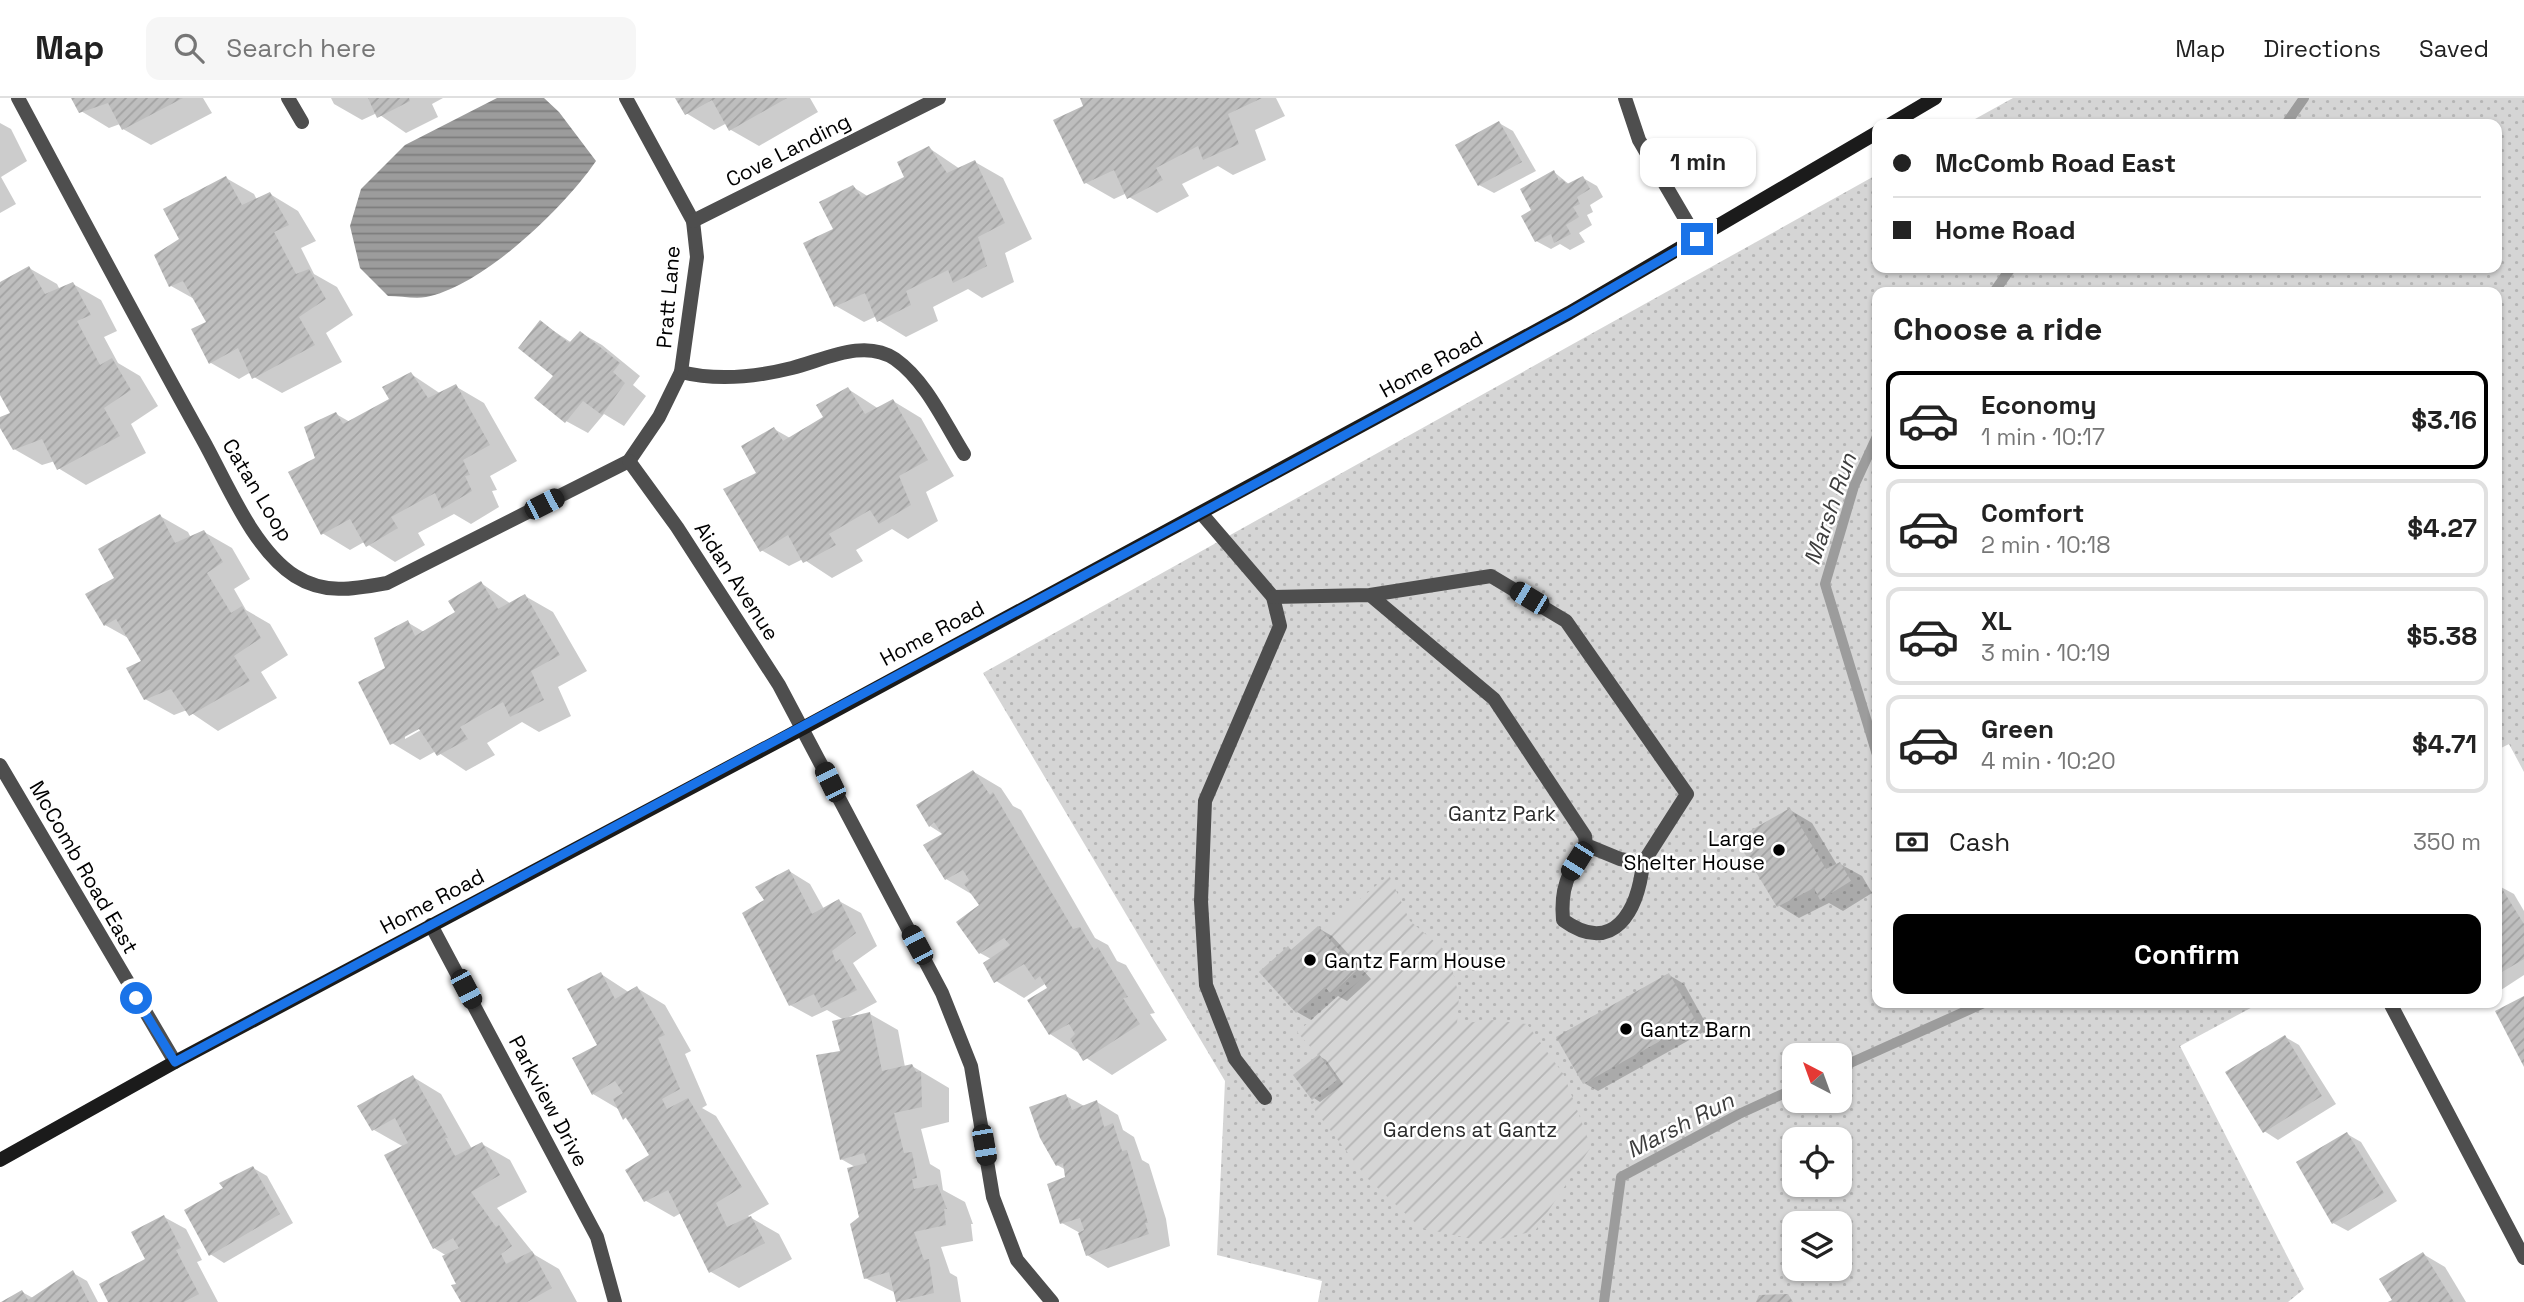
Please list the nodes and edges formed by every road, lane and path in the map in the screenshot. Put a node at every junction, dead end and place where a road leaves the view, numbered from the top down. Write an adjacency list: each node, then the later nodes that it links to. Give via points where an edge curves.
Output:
1 (18, 98): 14 (street, Catan Loop, via 264,548 295,575 326,590 387,583)
2 (288, 98): 8 (street)
3 (626, 98): 10 (street, Pratt Lane)
4 (939, 98): 10 (street, Cove Landing)
5 (1625, 98): 11 (street, via 1639,140)
6 (1935, 98): 7 (street)
7 (1899, 119)
8 (302, 122)
9 (1872, 136): 11 (street, Home Road)
10 (693, 221): 12 (street, Pratt Lane, via 697,257)
11 (1697, 239): 15 (street, Home Road)
12 (681, 372): 13 (street, via 711,379 748,376 824,357 879,350 919,381); 14 (street, Pratt Lane, via 659,417)
13 (964, 454)
14 (629, 461): 18 (street, Aidan Avenue, via 677,527)
15 (1201, 513): 17 (street); 18 (street, Home Road)
16 (1370, 595): 17 (street); 20 (street, via 1494,699); 21 (street, via 1491,576 1566,621 1687,794)
17 (1273, 597): 25 (street, via 1280,626 1205,801 1201,901 1206,985 1235,1059)
18 (803, 728): 22 (street, Home Road); 29 (street, Aidan Avenue, via 942,993 971,1066 993,1197 1017,1260)
19 (0, 765): 24 (street, McComb Road East)
20 (1587, 845): 21 (street); 21 (street, via 1561,896 1563,920 1581,933 1600,934 1622,924 1635,904)
21 (1643, 863)
22 (431, 925): 24 (street, Home Road); 28 (street, Parkview Drive, via 597,1237)
23 (2393, 1008): 27 (street)
24 (175, 1062): 26 (street, Home Road)
25 (1265, 1098)
26 (0, 1160)
27 (2524, 1258)
28 (615, 1302)
29 (1052, 1302)

